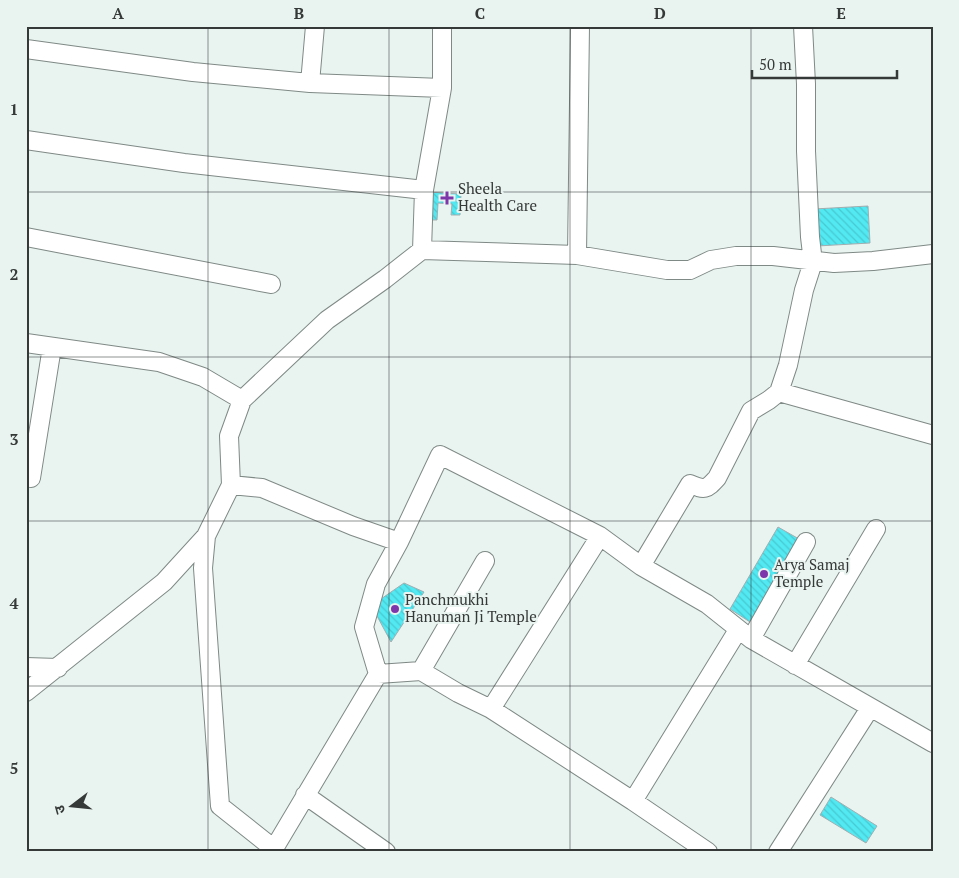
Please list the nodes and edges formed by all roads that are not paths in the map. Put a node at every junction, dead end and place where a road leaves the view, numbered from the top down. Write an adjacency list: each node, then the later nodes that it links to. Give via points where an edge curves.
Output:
1 (315, 26): 6 (street)
2 (442, 26): 7 (street)
3 (580, 26): 13 (street)
4 (803, 26): 14 (street)
5 (26, 49): 6 (street, via 193,72)
6 (310, 83): 7 (street)
7 (442, 88): 9 (street)
8 (26, 140): 9 (street, via 184,163)
9 (424, 190): 11 (street)
10 (26, 237): 15 (street)
11 (422, 250): 13 (street); 19 (street, via 327,320)
12 (933, 254): 14 (street, via 873,261)
13 (576, 255): 14 (street, via 667,270 690,270 711,260 736,256 773,256)
14 (813, 262): 18 (street)
15 (271, 284)
16 (26, 343): 17 (street)
17 (52, 347): 19 (street, via 159,362 203,377); 21 (street)
18 (779, 392): 20 (street); 29 (street, via 751,411 717,478 703,489 690,484)
19 (242, 400): 22 (street, via 229,436)
20 (933, 435)
21 (31, 478)
22 (231, 485): 24 (street); 26 (street, via 262,488)
23 (876, 529): 31 (street)
24 (206, 536): 33 (street, via 164,582); 42 (street, via 203,568 220,806)
25 (600, 536): 26 (street, via 440,455); 29 (street); 38 (street)
26 (398, 542): 35 (street, via 376,584 364,627)
27 (806, 542): 30 (street)
28 (485, 561): 34 (street)
29 (641, 566): 30 (street, via 707,604)
30 (745, 635): 31 (street); 41 (street)
31 (794, 665): 37 (street)
32 (26, 667): 33 (street)
33 (58, 668): 36 (street)
34 (421, 671): 35 (street); 38 (street)
35 (378, 674): 40 (street)
36 (26, 692)
37 (870, 708): 39 (street); 45 (street)
38 (491, 709): 41 (street)
39 (933, 744)
40 (306, 795): 42 (street); 43 (street)
41 (633, 801): 44 (street)
42 (273, 850)
43 (386, 852)
44 (708, 852)
45 (778, 852)

